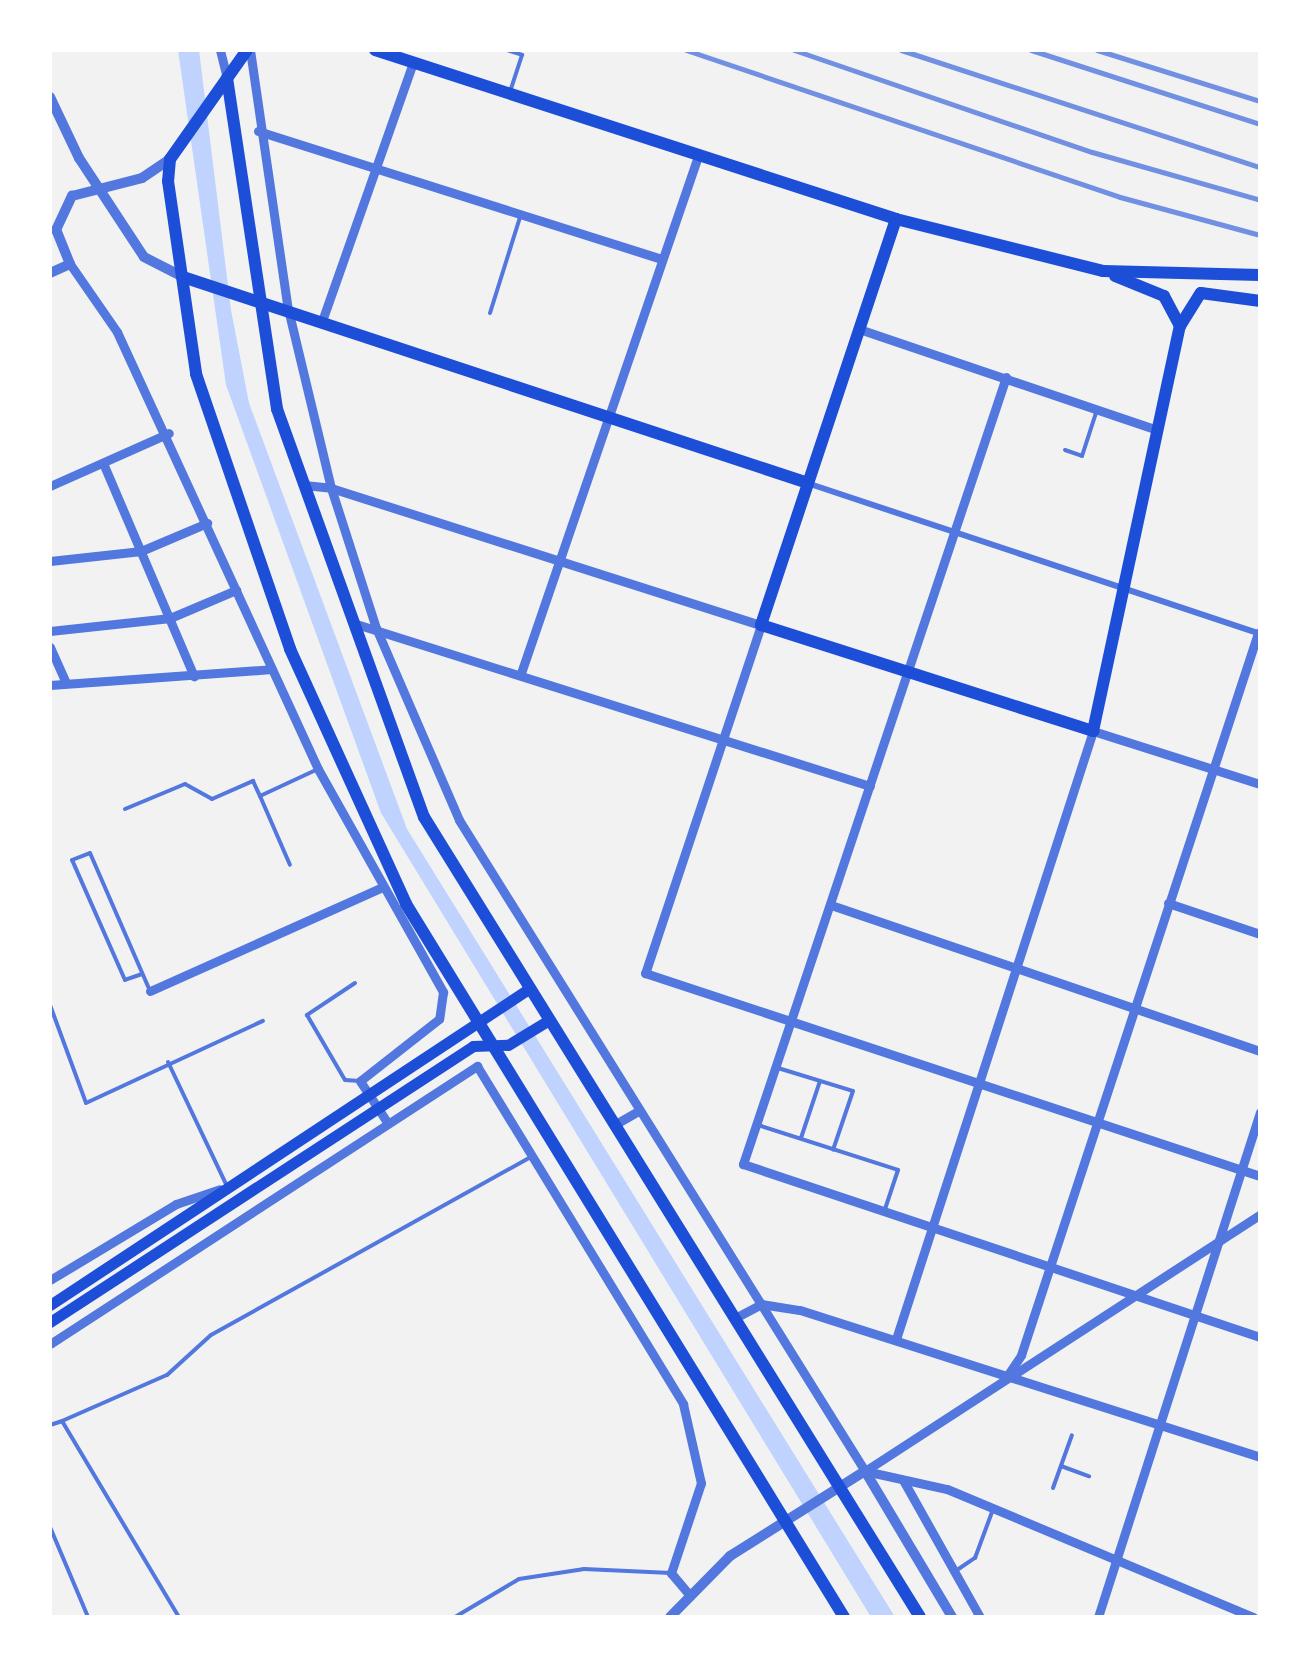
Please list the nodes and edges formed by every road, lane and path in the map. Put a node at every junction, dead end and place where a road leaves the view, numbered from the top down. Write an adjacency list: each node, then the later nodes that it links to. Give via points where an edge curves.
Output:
1 (220, 50): 6 (street)
2 (248, 50): 6 (main road); 9 (street)
3 (375, 50): 5 (main road)
4 (508, 50): 7 (lane, via 522,55)
5 (412, 62): 7 (main road); 12 (street)
6 (228, 78): 11 (main road); 23 (main road)
7 (509, 94): 10 (main road)
8 (50, 97): 13 (street)
9 (258, 131): 12 (street); 25 (street)
10 (698, 156): 15 (main road); 17 (street)
11 (170, 159): 13 (street, via 142,178); 22 (main road)
12 (373, 167): 14 (street); 27 (street)
13 (98, 184): 16 (street, via 63,205); 22 (street, via 144,256)
14 (520, 214): 17 (street); 26 (lane)
15 (896, 219): 19 (main road); 29 (main road)
16 (54, 235): 18 (street)
17 (661, 259): 32 (street)
18 (70, 264): 20 (street); 34 (street, via 117,332)
19 (1102, 272): 21 (main road); 28 (main road, via 1164,296)
20 (50, 273)
21 (1260, 275)
22 (182, 278): 23 (main road); 82 (main road, via 196,374 290,649 367,830)
23 (256, 299): 25 (main road); 38 (main road, via 278,409)
24 (1260, 301): 28 (main road, via 1201,293)
25 (288, 310): 27 (main road); 40 (street)
26 (490, 313)
27 (322, 321): 32 (main road)
28 (1180, 326): 33 (main road)
29 (859, 329): 30 (street); 37 (main road)
30 (1006, 377): 31 (street); 42 (street)
31 (1097, 408): 33 (street); 35 (lane, via 1082,456)
32 (607, 413): 37 (main road); 44 (street)
33 (1154, 428): 46 (main road)
34 (168, 433): 36 (street); 41 (street)
35 (1065, 450)
36 (102, 463): 39 (street); 43 (street)
37 (808, 484): 42 (street); 50 (main road)
38 (304, 485): 40 (street); 49 (main road)
39 (50, 486)
40 (330, 488): 44 (street); 51 (street)
41 (207, 524): 43 (street); 47 (street)
42 (953, 533): 46 (street); 56 (street)
43 (141, 551): 45 (street); 48 (street)
44 (558, 560): 50 (street); 57 (street)
45 (50, 561)
46 (1122, 587): 53 (street); 61 (main road)
47 (236, 590): 48 (street); 55 (street)
48 (170, 618): 52 (street); 58 (street)
49 (350, 623): 51 (street); 78 (main road, via 424,817)
50 (760, 625): 56 (main road); 62 (street)
51 (376, 628): 57 (street); 80 (street, via 459,820)
52 (50, 631)
53 (1259, 633): 64 (street)
54 (50, 647): 59 (street)
55 (272, 669): 58 (street); 63 (street)
56 (910, 672): 61 (main road); 66 (street)
57 (520, 673): 62 (street)
58 (194, 676): 59 (street)
59 (66, 683): 60 (street)
60 (50, 685)
61 (1093, 730): 64 (street); 74 (street)
62 (722, 742): 66 (street); 85 (street, via 645,972)
63 (318, 769): 67 (lane); 70 (street)
64 (1215, 770): 65 (street); 71 (street)
65 (1260, 784)
66 (870, 786): 72 (street)
67 (260, 796): 68 (lane, via 253,781 212,799 185,784); 69 (lane)
68 (125, 809)
69 (290, 865)
70 (380, 888): 77 (street); 91 (street, via 443,992 444,1008 406,1050)
71 (1168, 903): 73 (street); 81 (street)
72 (831, 905): 74 (street); 85 (street)
73 (1260, 934)
74 (1018, 967): 81 (street); 92 (street)
75 (142, 974): 75 (lane, via 90,853 72,860 125,980); 77 (lane)
76 (355, 983): 91 (lane, via 307,1015 345,1080)
77 (150, 991)
78 (526, 991): 82 (main road); 84 (main road)
79 (50, 1006): 88 (lane, via 86,1102)
80 (572, 1007): 84 (street); 95 (street)
81 (1133, 1007): 87 (street); 97 (street)
82 (483, 1019): 86 (main road); 93 (main road)
83 (263, 1021): 88 (lane)
84 (544, 1022): 86 (main road, via 508,1045); 99 (main road)
85 (793, 1022): 89 (street); 92 (street)
86 (492, 1046): 94 (main road, via 473,1046); 135 (main road)
87 (1260, 1050)
88 (168, 1062): 106 (lane)
89 (778, 1068): 90 (lane); 100 (street)
90 (820, 1080): 101 (lane); 102 (lane, via 853,1091)
91 (360, 1081): 93 (street)
92 (980, 1084): 97 (street); 109 (street)
93 (368, 1093): 94 (street); 106 (main road)
94 (378, 1108): 98 (street); 118 (main road)
95 (638, 1111): 99 (street); 114 (street)
96 (1260, 1112): 104 (street)
97 (1092, 1121): 104 (street); 111 (street)
98 (387, 1122): 103 (street, via 478,1066); 121 (street)
99 (614, 1124): 117 (main road)
100 (758, 1125): 101 (lane); 107 (street, via 743,1164)
101 (800, 1139): 102 (lane)
102 (833, 1150): 107 (lane, via 898,1170)
103 (532, 1156): 123 (lane, via 212,1335 167,1375); 139 (street, via 693,1428 700,1482)
104 (1240, 1170): 105 (street); 110 (street)
105 (1260, 1176)
106 (227, 1186): 112 (street, via 176,1204); 115 (main road)
107 (884, 1212): 109 (street)
108 (1260, 1214): 110 (street)
109 (933, 1228): 111 (street); 120 (street)
110 (1218, 1240): 113 (street); 116 (street)
111 (1048, 1267): 113 (street); 122 (street, via 1021,1355)
112 (50, 1280)
113 (1133, 1296): 116 (street); 122 (street)
114 (761, 1304): 117 (street); 120 (street); 129 (street)
115 (50, 1305)
116 (1195, 1316): 119 (street); 125 (street)
117 (734, 1318): 133 (main road)
118 (50, 1322)
119 (1260, 1337)
120 (896, 1340): 122 (street)
121 (50, 1344)
122 (1004, 1379): 125 (street); 129 (street)
123 (62, 1421): 124 (lane); 142 (lane)
124 (50, 1425)
125 (1160, 1430): 127 (street); 137 (street)
126 (1072, 1435): 128 (lane)
127 (1260, 1457)
128 (1062, 1466): 130 (lane); 132 (lane)
129 (865, 1471): 131 (street); 133 (street); 147 (street)
130 (1089, 1476)
131 (903, 1480): 134 (street); 138 (street)
132 (1053, 1488)
133 (835, 1489): 135 (street); 146 (main road)
134 (994, 1508): 137 (street); 138 (lane, via 975,1558)
135 (784, 1520): 140 (street, via 730,1556); 145 (main road)
136 (50, 1527): 141 (lane)
137 (1116, 1557): 149 (street); 150 (street)
138 (952, 1572): 148 (street)
139 (671, 1573): 140 (street); 143 (lane, via 584,1569 519,1579)
140 (690, 1596): 144 (street)
141 (88, 1617)
142 (179, 1617)
143 (455, 1617)
144 (670, 1617)
145 (844, 1617)
146 (920, 1617)
147 (952, 1617)
148 (980, 1617)
149 (1098, 1617)
150 (1254, 1617)

